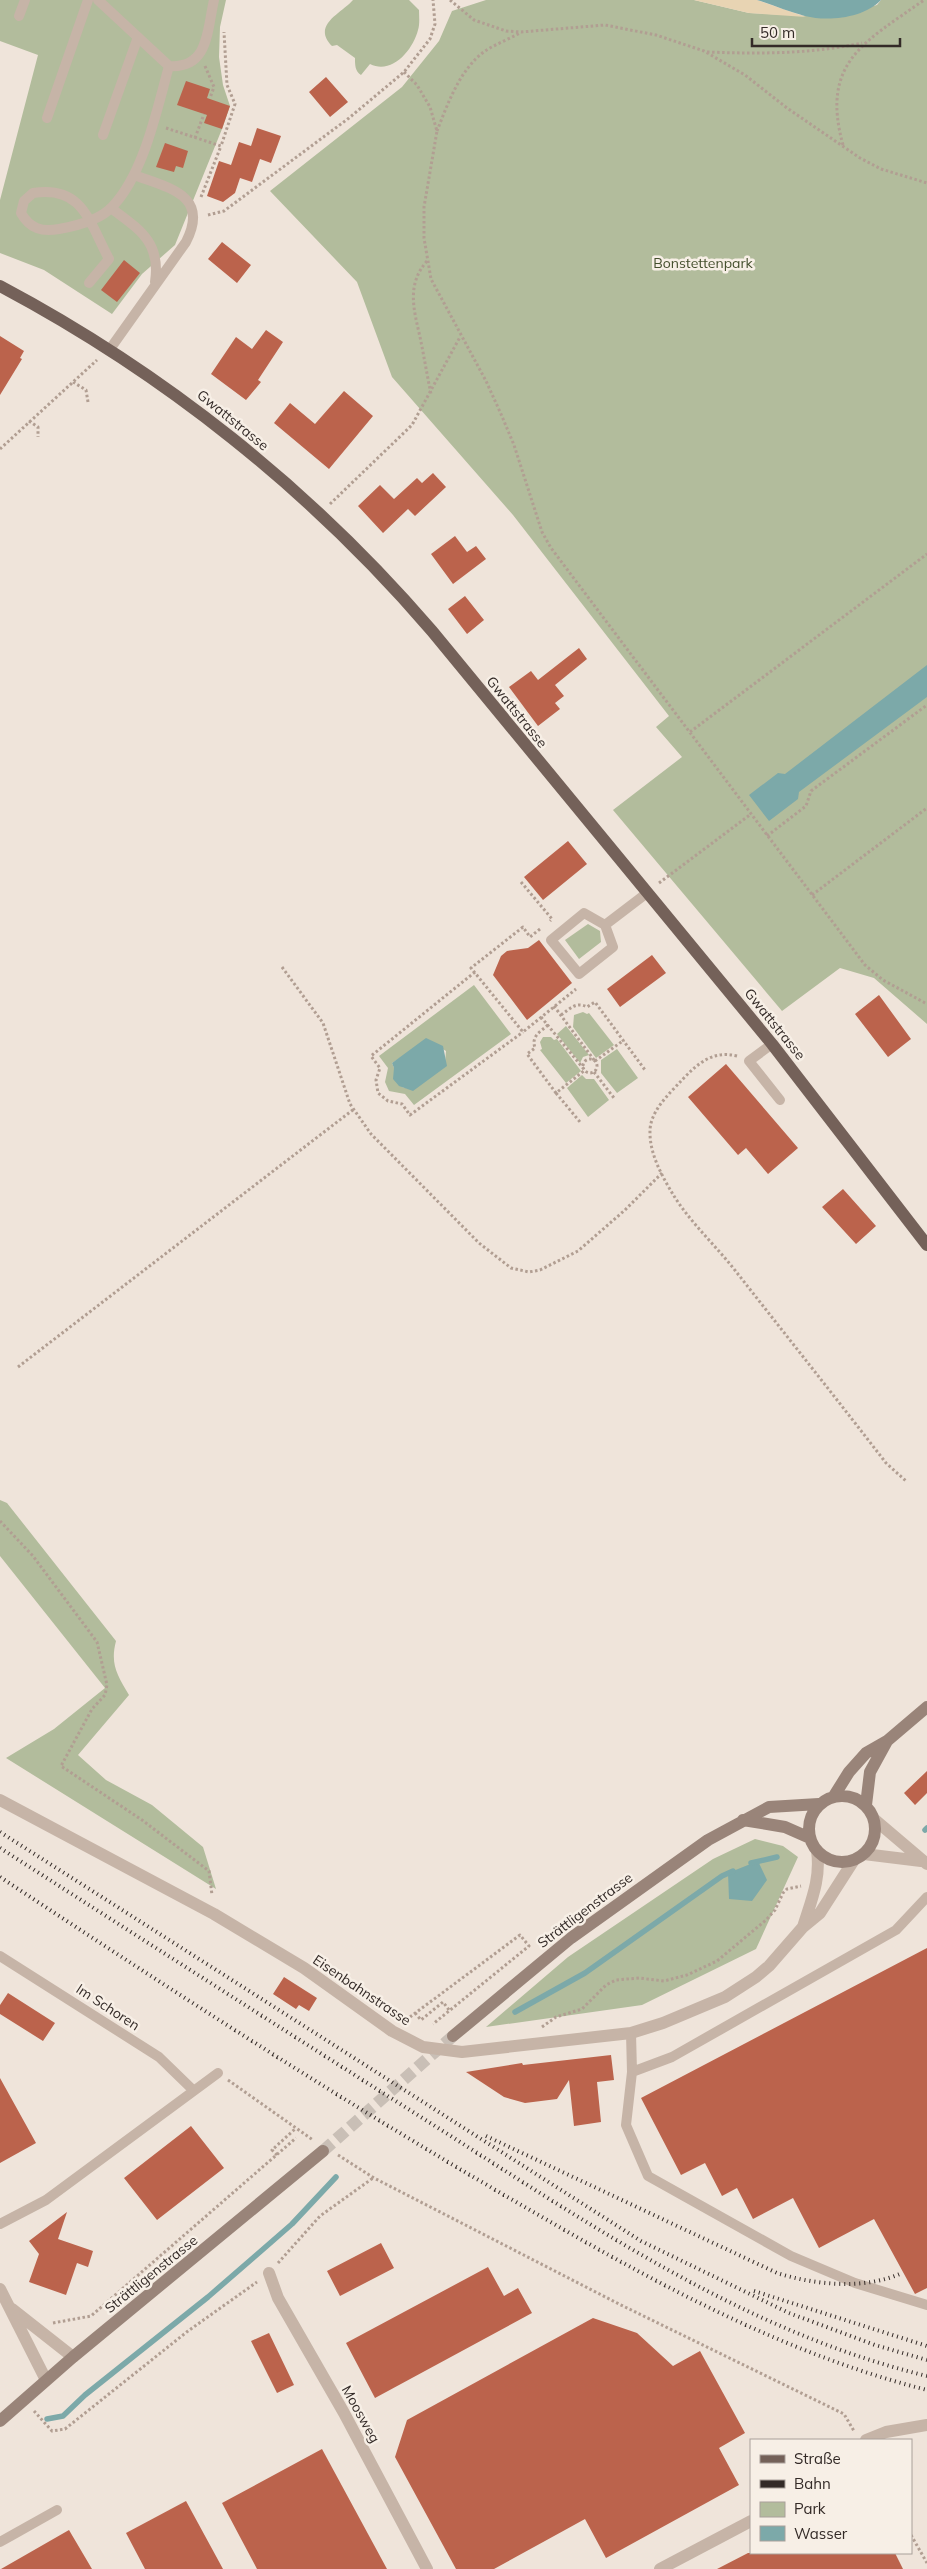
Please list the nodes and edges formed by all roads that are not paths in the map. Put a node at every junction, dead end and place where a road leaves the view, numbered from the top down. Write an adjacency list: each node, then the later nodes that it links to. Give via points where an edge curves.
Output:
1 (25, 0): 5 (lane)
2 (88, 0): 8 (lane)
3 (98, 0): 6 (lane)
4 (214, 0): 7 (lane, via 198,58 184,67)
5 (20, 16)
6 (138, 37): 7 (lane); 9 (lane)
7 (169, 66): 10 (lane)
8 (47, 118)
9 (103, 135)
10 (134, 175): 11 (lane); 15 (lane, via 180,192 194,214 193,228 186,242)
11 (112, 208): 12 (lane); 15 (lane, via 141,231 153,246 157,268)
12 (88, 221): 12 (lane, via 73,198 61,192 32,193 24,202 21,213 31,226 46,230); 13 (lane, via 109,259)
13 (89, 284)
14 (0, 286): 16 (main road, Gwattstrasse)
15 (155, 286): 16 (lane)
16 (110, 349): 17 (main road, Gwattstrasse, via 209,419 272,471 386,579)
17 (647, 893): 18 (lane); 19 (main road, Gwattstrasse)
18 (606, 925): 18 (lane, via 613,948 579,974 551,940 584,913)
19 (772, 1044): 20 (lane, via 749,1062); 21 (main road, Gwattstrasse)
20 (780, 1100)
21 (927, 1245)
22 (927, 1707): 23 (main road)
23 (887, 1741): 24 (main road, via 866,1753); 27 (main road, via 870,1772)
24 (834, 1796): 26 (main road); 27 (main road, via 851,1796)
25 (0, 1800): 37 (street, Eisenbahnstrasse, via 214,1914 304,1968 392,2032 423,2047 462,2052)
26 (819, 1804): 29 (main road, Strättligenstrasse, via 769,1807); 30 (main road, via 809,1823)
27 (866, 1805): 28 (main road)
28 (874, 1819): 32 (main road, via 874,1838); 33 (street)
29 (743, 1820): 30 (main road, via 785,1827); 38 (main road, Strättligenstrasse, via 708,1840 600,1916)
30 (810, 1838): 31 (main road)
31 (817, 1851): 32 (main road, via 838,1862); 35 (street, Eisenbahnstrasse, via 817,1886)
32 (859, 1857): 33 (street); 35 (street, Eisenbahnstrasse, via 820,1913)
33 (924, 1863)
34 (927, 1898): 39 (lane, via 896,1930 672,2057)
35 (803, 1928): 37 (street, Eisenbahnstrasse, via 769,1966 725,1997 663,2024)
36 (0, 1956): 41 (lane, Im Schoren, via 159,2057)
37 (631, 2033): 39 (lane)
38 (453, 2036)
39 (632, 2072): 46 (lane, via 626,2125 648,2176 792,2256 855,2283)
40 (218, 2073): 41 (lane)
41 (194, 2090): 43 (lane, via 46,2200)
42 (325, 2149): 48 (main road, Strättligenstrasse)
43 (0, 2224)
44 (269, 2273): 56 (street, Moosweg, via 278,2298)
45 (0, 2289): 47 (street)
46 (927, 2305)
47 (12, 2309): 48 (street); 49 (street)
48 (73, 2357): 49 (main road, Strättligenstrasse)
49 (46, 2380): 50 (main road, Strättligenstrasse)
50 (0, 2421)
51 (927, 2425): 52 (street)
52 (861, 2437)
53 (57, 2510): 55 (lane)
54 (750, 2522): 57 (street)
55 (0, 2542)
56 (427, 2569)
57 (660, 2569)

